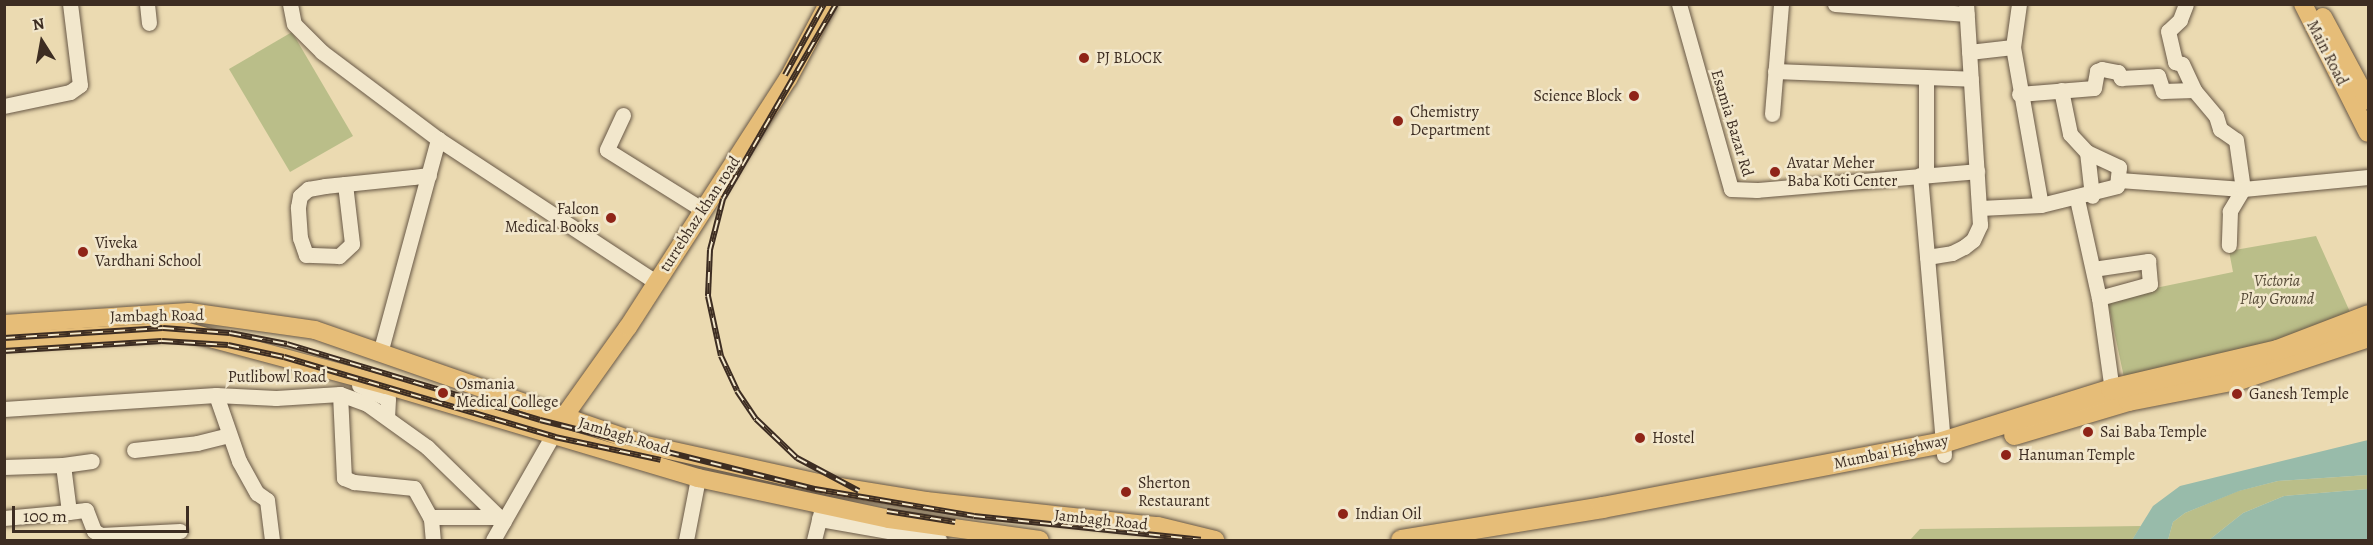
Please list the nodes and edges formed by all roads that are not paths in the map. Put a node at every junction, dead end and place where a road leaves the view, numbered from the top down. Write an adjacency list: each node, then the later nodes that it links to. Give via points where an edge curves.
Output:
1 (70, 4): 23 (street, via 80,85 70,92)
2 (147, 4): 13 (street)
3 (290, 4): 27 (street, via 294,24 305,38)
4 (828, 4): 39 (main road, turrebhaz khan road, via 788,79)
5 (1680, 4): 31 (street, Esamia Bazar Rd, via 1731,189)
6 (1781, 4): 16 (street)
7 (1835, 4): 12 (street)
8 (2019, 4): 14 (street)
9 (2186, 4): 20 (street, via 2180,20 2168,31 2175,62 2182,64)
10 (2303, 4): 26 (main road, Main Road)
11 (2316, 4): 22 (main road, Main Road)
12 (1966, 9): 15 (street)
13 (149, 23)
14 (2013, 47): 15 (street); 21 (street)
15 (1969, 52): 18 (street)
16 (1775, 71): 17 (street); 24 (street)
17 (1926, 78): 18 (street); 31 (street)
18 (1971, 80): 29 (street)
19 (2061, 90): 20 (street, via 2094,88 2097,71 2102,69 2118,72 2121,78 2158,76 2163,91); 21 (street); 28 (street, via 2070,134)
20 (2194, 90): 35 (street, via 2216,116 2220,129 2236,140)
21 (2019, 94): 37 (street)
22 (2368, 101)
23 (4, 106)
24 (1772, 114)
25 (623, 115): 39 (street, via 607,150)
26 (2368, 134)
27 (438, 139): 30 (street); 43 (street)
28 (2087, 152): 33 (street, via 2119,167); 36 (street)
29 (1977, 171): 31 (street, Esamia Bazar Rd); 38 (street)
30 (429, 175): 34 (street); 51 (street)
31 (1923, 175): 41 (street)
32 (2368, 177): 35 (street)
33 (2119, 180): 35 (street); 36 (street, via 2117,186)
34 (345, 184): 34 (street, via 308,189 300,196 300,238 306,255 339,256 352,244)
35 (2243, 189): 40 (street, via 2230,211)
36 (2085, 197): 37 (street); 42 (street)
37 (2041, 206): 38 (street)
38 (1980, 208): 41 (street, via 1980,225 1973,240 1952,254)
39 (703, 210): 43 (main road, turrebhaz khan road)
40 (2229, 245)
41 (1927, 257): 63 (street)
42 (2093, 269): 44 (street); 44 (street, via 2148,261 2150,284)
43 (656, 282): 60 (main road, turrebhaz khan road)
44 (2099, 298): 56 (street)
45 (201, 314): 47 (main road, Jambagh Road); 48 (main road, via 192,322); 51 (main road, Jambagh Road, via 315,330)
46 (2368, 315): 56 (highway, Mumbai Highway, via 2330,333)
47 (4, 324)
48 (191, 333): 50 (main road, Jambagh Road, via 110,333); 53 (main road, Jambagh Road)
49 (2368, 336): 56 (highway, Mumbai Highway, via 2241,378)
50 (4, 341)
51 (380, 353): 52 (main road, Jambagh Road)
52 (417, 366): 57 (main road, via 429,381); 60 (main road, Jambagh Road)
53 (332, 372): 57 (main road, Jambagh Road); 59 (street, via 388,399)
54 (340, 394): 55 (street, Putlibowl Road, via 276,398); 59 (street, Putlibowl Road); 72 (street, via 344,478 414,488)
55 (216, 395): 58 (street, Putlibowl Road); 61 (street)
56 (2113, 397): 63 (highway, Mumbai Highway)
57 (431, 398): 62 (main road, Jambagh Road)
58 (4, 409)
59 (387, 417): 74 (street, Putlibowl Road, via 427,447)
60 (564, 418): 81 (main road, Jambagh Road, via 642,444 827,485 926,501 1168,528)
61 (228, 435): 64 (street); 75 (street, via 257,493 267,500)
62 (553, 435): 68 (main road, Jambagh Road); 74 (street)
63 (1943, 448): 82 (highway, Mumbai Highway); 83 (highway, Mumbai Highway, via 1650,513)
64 (134, 450)
65 (92, 461): 66 (street)
66 (63, 465): 67 (street); 69 (street)
67 (4, 467)
68 (698, 478): 70 (main road, Jambagh Road); 77 (street)
69 (69, 512): 71 (street); 73 (street, via 86,510 94,531 100,535)
70 (821, 512): 78 (street); 79 (street); 80 (main road, Jambagh Road)
71 (4, 518)
72 (430, 518): 74 (street); 76 (street)
73 (180, 531)
74 (500, 531)
75 (272, 540)
76 (433, 540)
77 (686, 540)
78 (814, 540)
79 (939, 540)
80 (1040, 540)
81 (1215, 540)
82 (1401, 540)
83 (1481, 540)

